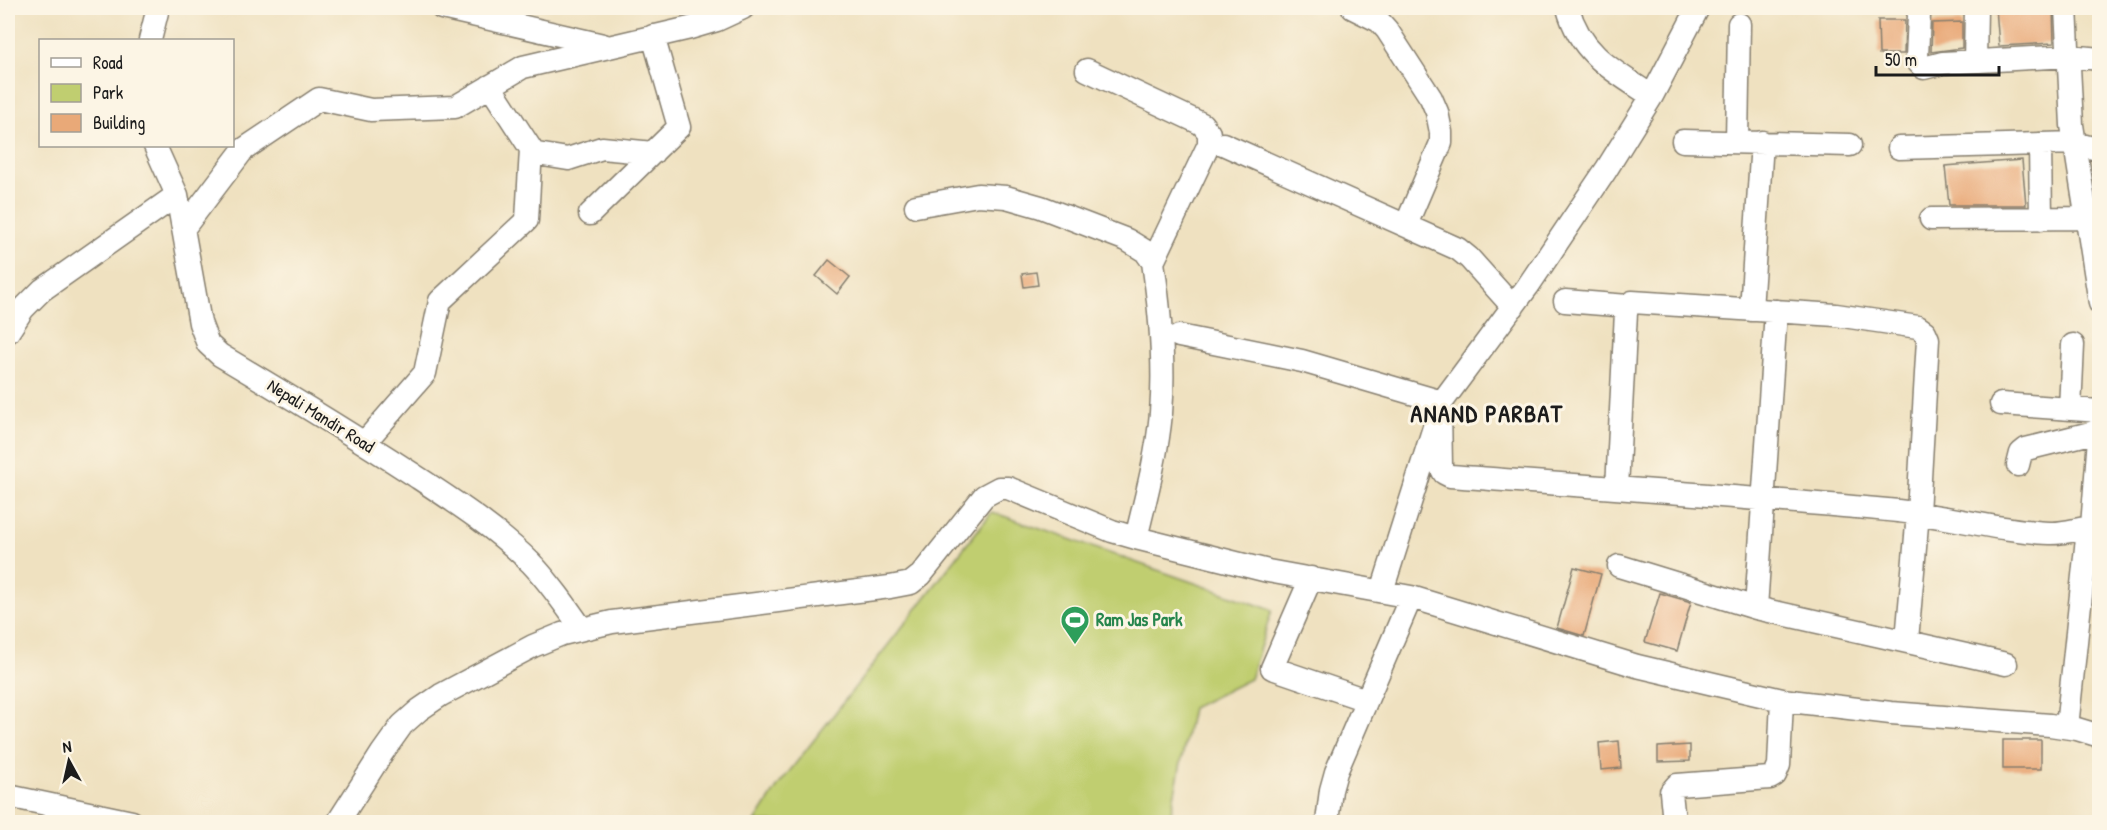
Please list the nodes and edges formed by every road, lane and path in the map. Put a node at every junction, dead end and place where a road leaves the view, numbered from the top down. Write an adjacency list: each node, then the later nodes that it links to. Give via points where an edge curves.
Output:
1 (158, 8): 12 (street)
2 (444, 8): 13 (street)
3 (743, 8): 11 (street, via 717,20)
4 (1568, 8): 19 (street, via 1589,50)
5 (1698, 8): 19 (street)
6 (1917, 8): 16 (street, via 1917,57 1924,68)
7 (1976, 8): 16 (street)
8 (2066, 8): 14 (street)
9 (1366, 10): 38 (street, via 1394,40 1431,98 1440,123 1441,143)
10 (1739, 24): 21 (street)
11 (653, 36): 13 (street); 31 (street, via 679,128)
12 (150, 39)
13 (608, 46): 18 (street, via 523,67)
14 (2069, 56): 15 (street); 16 (street); 23 (street)
15 (2100, 59)
16 (1975, 61)
17 (1087, 70): 40 (street, via 1202,124 1209,133 1209,144)
18 (490, 86): 30 (street); 39 (street, via 455,107 371,110 319,99 243,150)
19 (1652, 96): 44 (street)
20 (1683, 141): 21 (street)
21 (1737, 141): 22 (street)
22 (1762, 142): 26 (street); 45 (street)
23 (2075, 143): 25 (street); 29 (street); 37 (street)
24 (1223, 144): 38 (street)
25 (2040, 144): 28 (street); 36 (street)
26 (1850, 145)
27 (155, 147): 32 (street, Nepali Mandir Road)
28 (1899, 148)
29 (2100, 150)
30 (531, 153): 31 (street, via 568,159 602,148); 56 (street, via 527,220 440,301 425,373)
31 (653, 153): 34 (street)
32 (177, 195): 39 (street, Nepali Mandir Road); 47 (street, via 42,290)
33 (916, 206): 40 (street, via 978,195 1006,197 1126,240 1145,251)
34 (590, 214)
35 (1931, 219): 36 (street)
36 (2041, 219): 37 (street)
37 (2086, 219): 42 (street)
38 (1406, 225): 44 (street, via 1458,249)
39 (183, 229): 56 (street, Nepali Mandir Road, via 200,323 208,344)
40 (1153, 262): 62 (street, via 1163,364 1161,414 1151,479)
41 (1565, 301): 43 (street)
42 (2100, 303)
43 (1628, 306): 45 (street, via 1638,302); 58 (street)
44 (1513, 307): 51 (street)
45 (1751, 310): 46 (street)
46 (1776, 311): 59 (street); 60 (street, via 1890,322 1925,332 1928,339)
47 (8, 332)
48 (1179, 336): 51 (street, via 1302,361)
49 (2073, 345): 52 (street)
50 (2001, 404): 52 (street)
51 (1441, 405): 58 (street, via 1441,467 1450,476); 65 (street)
52 (2070, 409): 53 (street)
53 (2100, 411)
54 (2100, 426): 55 (street)
55 (2099, 431): 57 (street, via 2026,449 2020,453); 61 (street)
56 (365, 442): 68 (street, Nepali Mandir Road, via 507,541 547,581)
57 (2018, 465)
58 (1617, 488): 59 (street)
59 (1763, 498): 60 (street); 67 (street)
60 (1918, 513): 61 (street, via 2051,533); 69 (street)
61 (2096, 526): 73 (street, via 2087,538)
62 (1136, 538): 64 (street); 68 (street, via 1008,488 999,488 984,496 911,583)
63 (1619, 566): 67 (street)
64 (1311, 578): 65 (street); 71 (street, via 1272,668)
65 (1382, 591): 66 (street)
66 (1411, 597): 71 (street); 72 (street, via 1637,666)
67 (1756, 608): 69 (street)
68 (582, 629): 77 (street, via 496,664 419,710 402,725)
69 (1907, 640): 70 (street)
70 (2006, 664)
71 (1366, 700): 78 (street, via 1336,772)
72 (1782, 700): 73 (street); 79 (street, via 1779,765 1775,775 1677,785 1671,792)
73 (2067, 727): 74 (street)
74 (2100, 736)
75 (8, 796): 76 (street)
76 (132, 822)
77 (338, 822)
78 (1327, 822)
79 (1674, 822)

